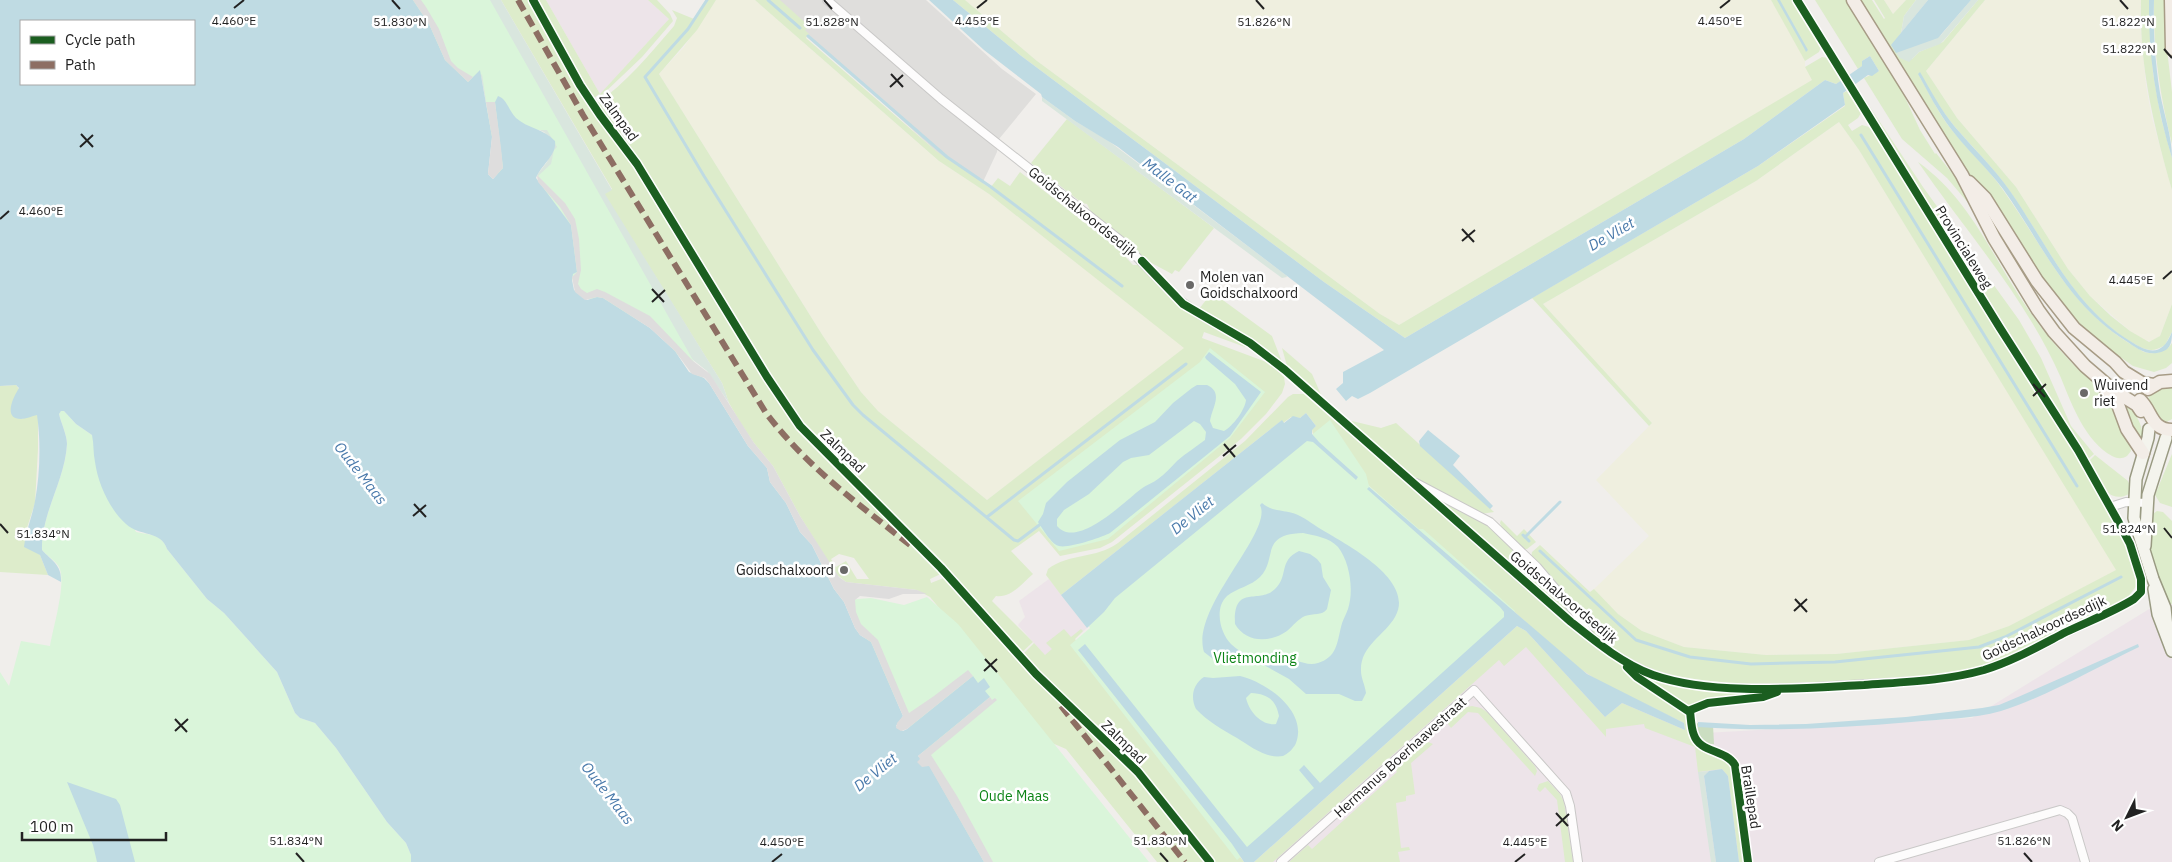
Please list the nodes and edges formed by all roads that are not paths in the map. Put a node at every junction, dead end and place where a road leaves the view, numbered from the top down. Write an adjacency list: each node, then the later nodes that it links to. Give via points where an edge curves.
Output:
1 (827, 0): 13 (street, Goidschalxoordsedijk, via 941,99 1127,246 1178,299 1278,364)
2 (1797, 0): 16 (street, Provincialeweg, via 2073,442)
3 (1853, 0): 6 (main road)
4 (2171, 0): 5 (main road)
5 (2172, 49)
6 (1962, 175): 7 (main road, via 1994,238 2038,310); 8 (main road, via 1985,198 2037,280 2085,340 2124,372 2146,385)
7 (2096, 376): 9 (main road, via 2110,380); 12 (main road, via 2117,402 2127,429)
8 (2167, 378): 9 (main road, via 2146,392)
9 (2141, 406): 10 (main road); 11 (main road, via 2147,407 2153,422)
10 (2148, 429): 11 (main road); 12 (street)
11 (2169, 434): 15 (street)
12 (2143, 453): 14 (street)
13 (1408, 479): 18 (street, Goidschalxoordsedijk); 18 (street, Goidschalxoordsedijk, via 1490,522 1534,564 1575,612)
14 (2134, 502): 15 (street); 16 (street); 17 (street, via 2136,529)
15 (2146, 503): 17 (street)
16 (2110, 507): 18 (street, Goidschalxoordsedijk, via 2136,560 2142,584 2140,594 2014,658 1972,673 1848,686 1718,687 1653,675)
17 (2145, 551): 19 (street, via 2165,608)
18 (1593, 640)
19 (2172, 651)
20 (1281, 862): 21 (street, Hermanus Boerhaavestraat, via 1474,690 1566,793)
21 (1578, 862)
22 (1879, 862): 23 (street, via 2060,810 2072,818)
23 (2085, 862)

